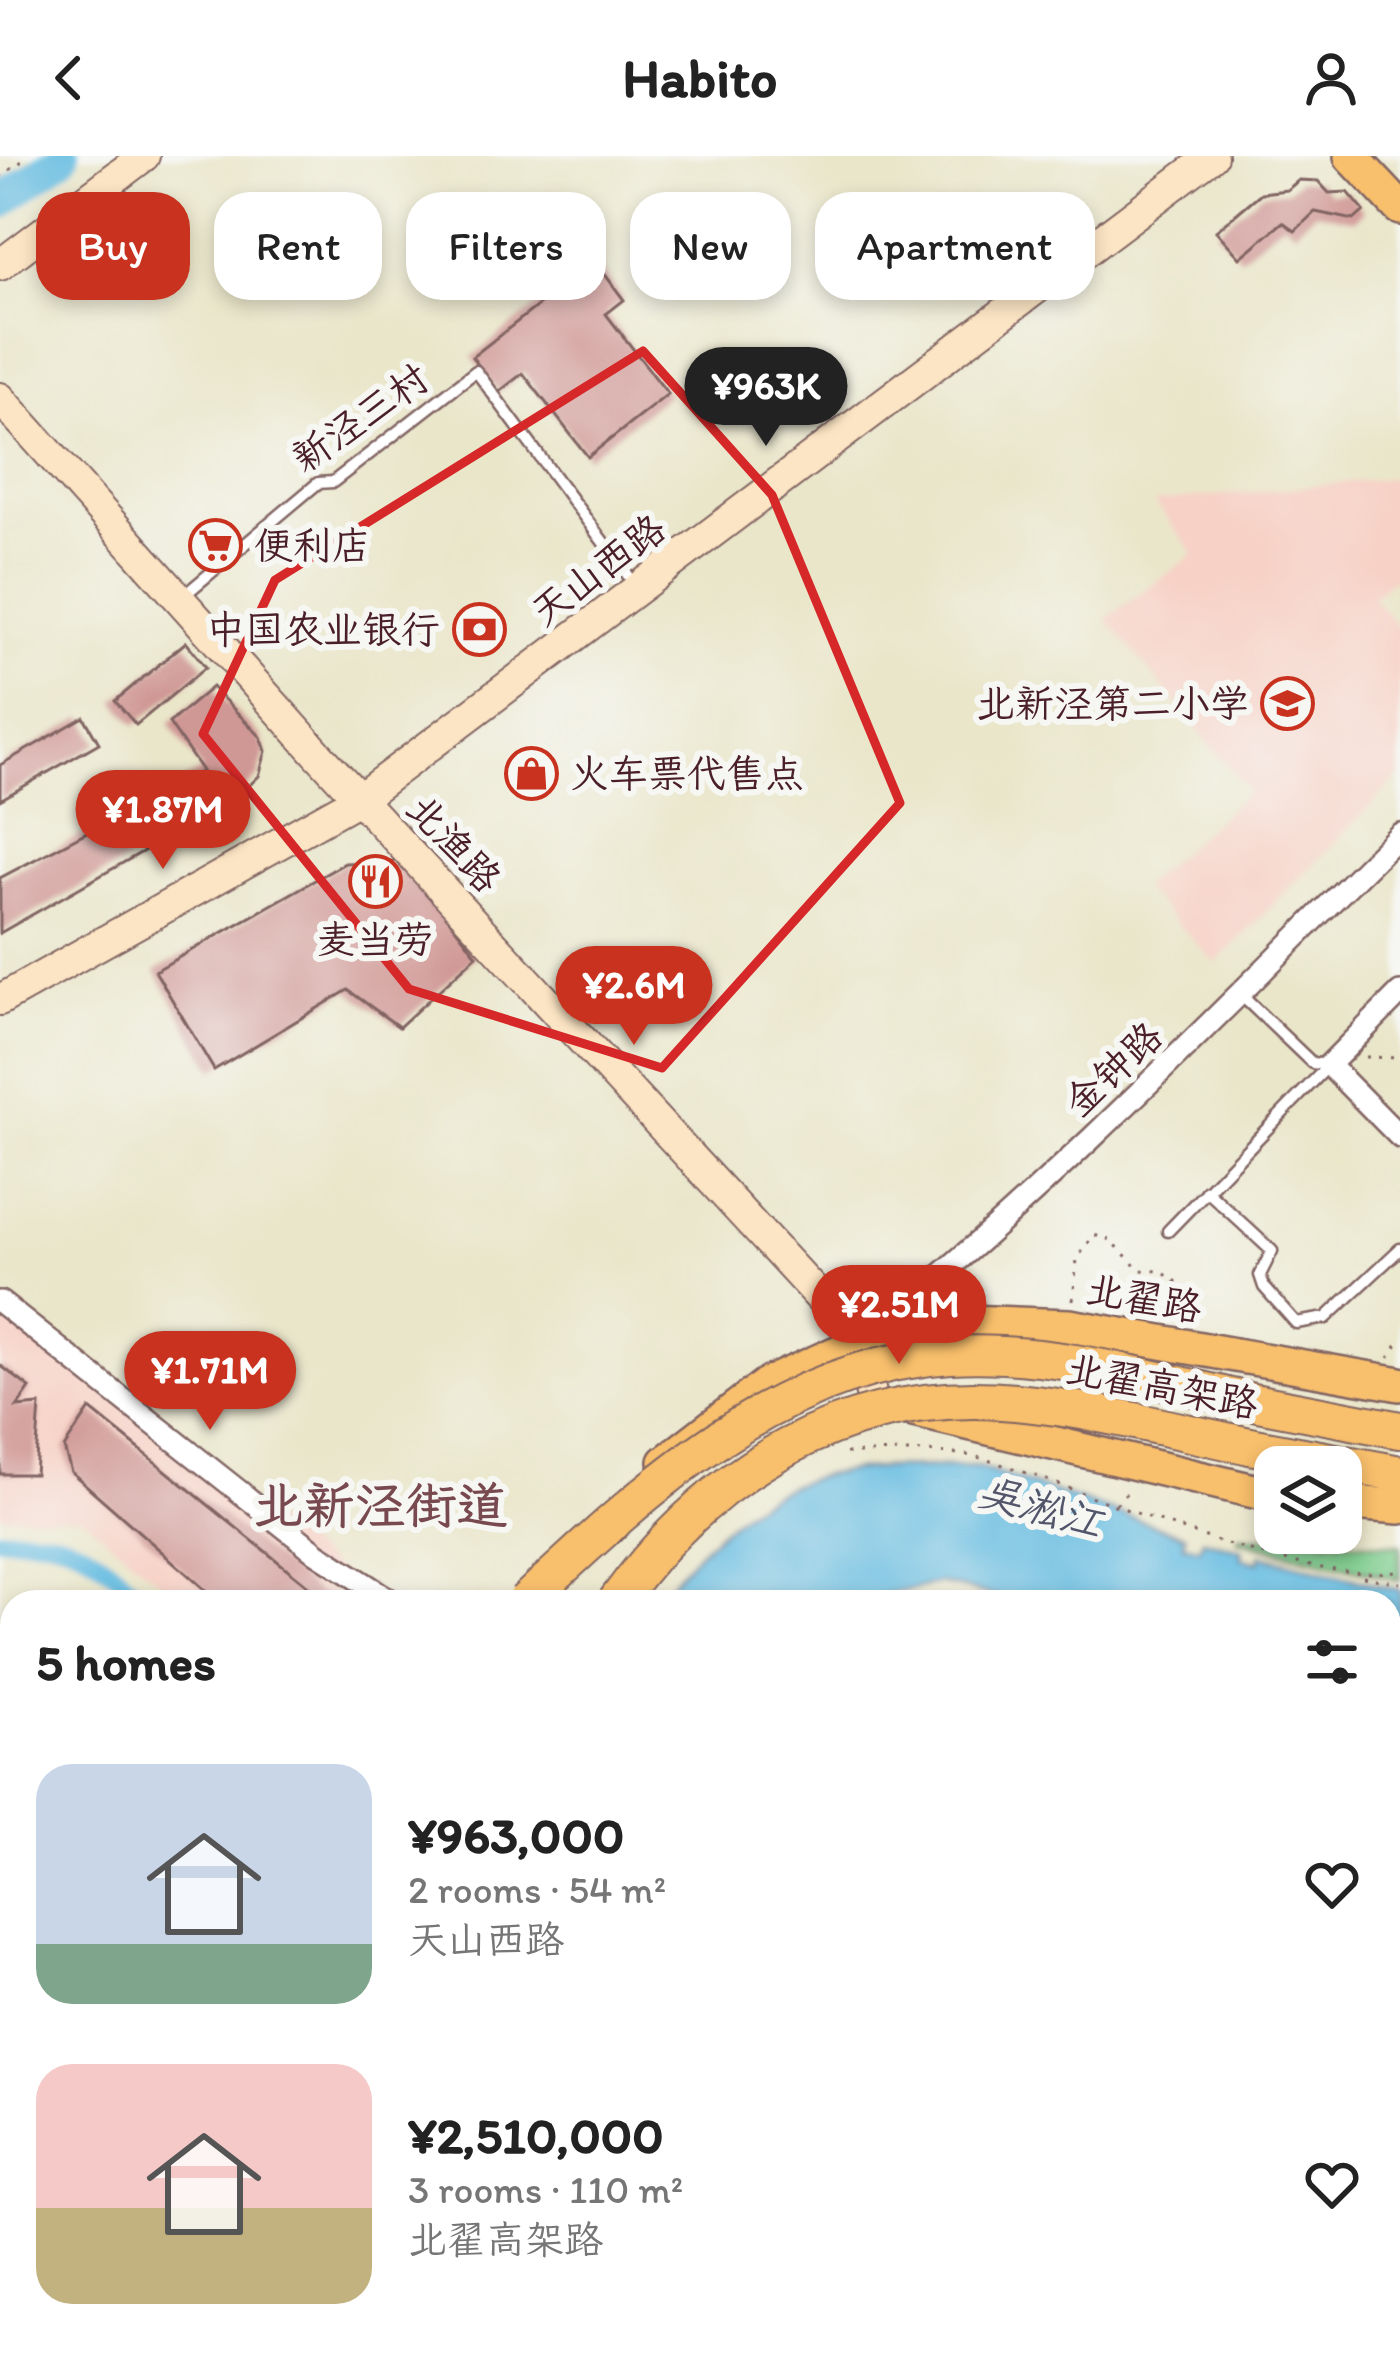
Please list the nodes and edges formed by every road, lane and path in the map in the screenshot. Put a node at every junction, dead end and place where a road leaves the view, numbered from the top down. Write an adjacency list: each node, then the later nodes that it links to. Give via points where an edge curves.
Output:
1 (28, 156): 5 (path)
2 (145, 156): 7 (street)
3 (1212, 156): 9 (street, 天山西路)
4 (1351, 156): 6 (main road)
5 (0, 177)
6 (1400, 208)
7 (0, 265)
8 (0, 398): 10 (street, 北渔路)
9 (638, 589): 10 (lane, 新泾三村, via 476,371 333,482 318,483); 11 (street, 天山西路)
10 (182, 597): 11 (street, 北渔路)
11 (360, 798): 15 (street, 天山西路); 24 (street, 北渔路)
12 (1400, 834): 14 (street, 金钟路)
13 (1400, 993): 17 (street)
14 (1243, 997): 17 (lane, via 1312,1063); 24 (street, 金钟路, via 960,1261)
15 (0, 1000)
16 (1400, 1058): 17 (path)
17 (1334, 1060): 18 (street); 19 (lane)
18 (1400, 1137)
19 (1206, 1190): 20 (lane); 21 (lane, via 1272,1251 1260,1275 1264,1287 1296,1323 1325,1318)
20 (1168, 1231)
21 (1400, 1249)
22 (0, 1302): 40 (street)
23 (1070, 1326): 24 (main road, 北翟路, via 941,1321); 25 (main road, 北翟路); 25 (path, via 1077,1259 1094,1235 1111,1240 1139,1270 1176,1282)
24 (861, 1342): 27 (street); 42 (main road, 北翟路, via 766,1385 701,1429 646,1480)
25 (1164, 1343): 26 (main road, 北翟路)
26 (1400, 1384)
27 (873, 1405): 33 (main road); 44 (main road, via 801,1424 764,1446 669,1519)
28 (1400, 1430): 31 (highway, 北翟高架路, bridge, via 1110,1370 953,1355 872,1365 758,1413)
29 (829, 1452): 35 (path, via 979,1457)
30 (1400, 1474): 45 (highway, 北翟高架路, bridge, via 1014,1401 883,1409 733,1478 670,1532)
31 (652, 1488): 41 (highway, bridge); 43 (highway, bridge)
32 (1130, 1489): 35 (path)
33 (1254, 1491)
34 (1362, 1504): 36 (main road)
35 (1115, 1506): 38 (path)
36 (1400, 1508)
37 (1400, 1570): 38 (path)
38 (1355, 1575): 39 (path)
39 (1400, 1582)
40 (375, 1590)
41 (538, 1590)
42 (555, 1590)
43 (556, 1590)
44 (608, 1590)
45 (625, 1590)
46 (0, 2089): 47 (highway)
47 (0, 2150)

